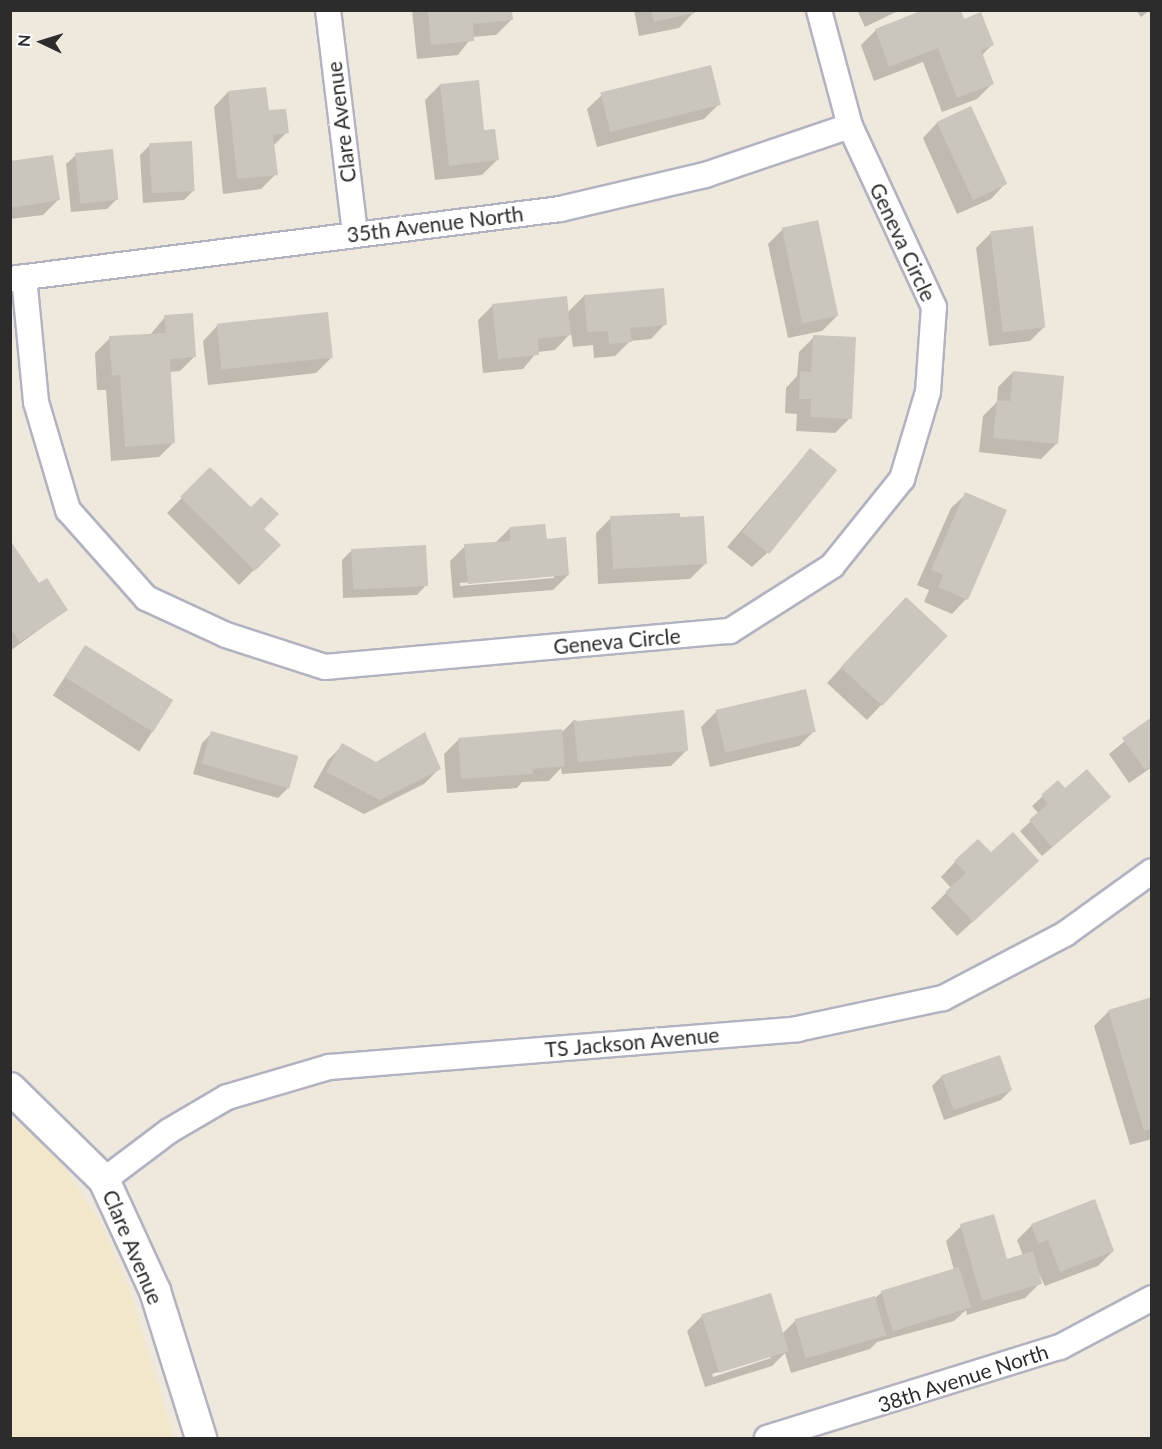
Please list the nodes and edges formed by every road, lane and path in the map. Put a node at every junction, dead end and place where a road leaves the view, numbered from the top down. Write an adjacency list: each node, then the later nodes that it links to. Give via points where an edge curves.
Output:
1 (327, 10): 4 (street, Clare Avenue)
2 (819, 10): 3 (street, Geneva Circle)
3 (850, 126): 4 (street, 35th Avenue North, via 705,175 560,209); 5 (street, Geneva Circle, via 934,307 928,392 902,479 832,567 730,631 325,667 226,635 146,598 68,510 36,402)
4 (355, 233): 5 (street, 35th Avenue North)
5 (17, 278)
6 (1152, 872): 8 (street, TS Jackson Avenue, via 1065,934 943,998 797,1029 329,1067 226,1097 169,1131)
7 (10, 1088): 8 (street, Clare Avenue)
8 (104, 1180): 10 (street, Clare Avenue, via 155,1292)
9 (1152, 1298): 11 (street, 38th Avenue North, via 1060,1347)
10 (201, 1438)
11 (767, 1438)

